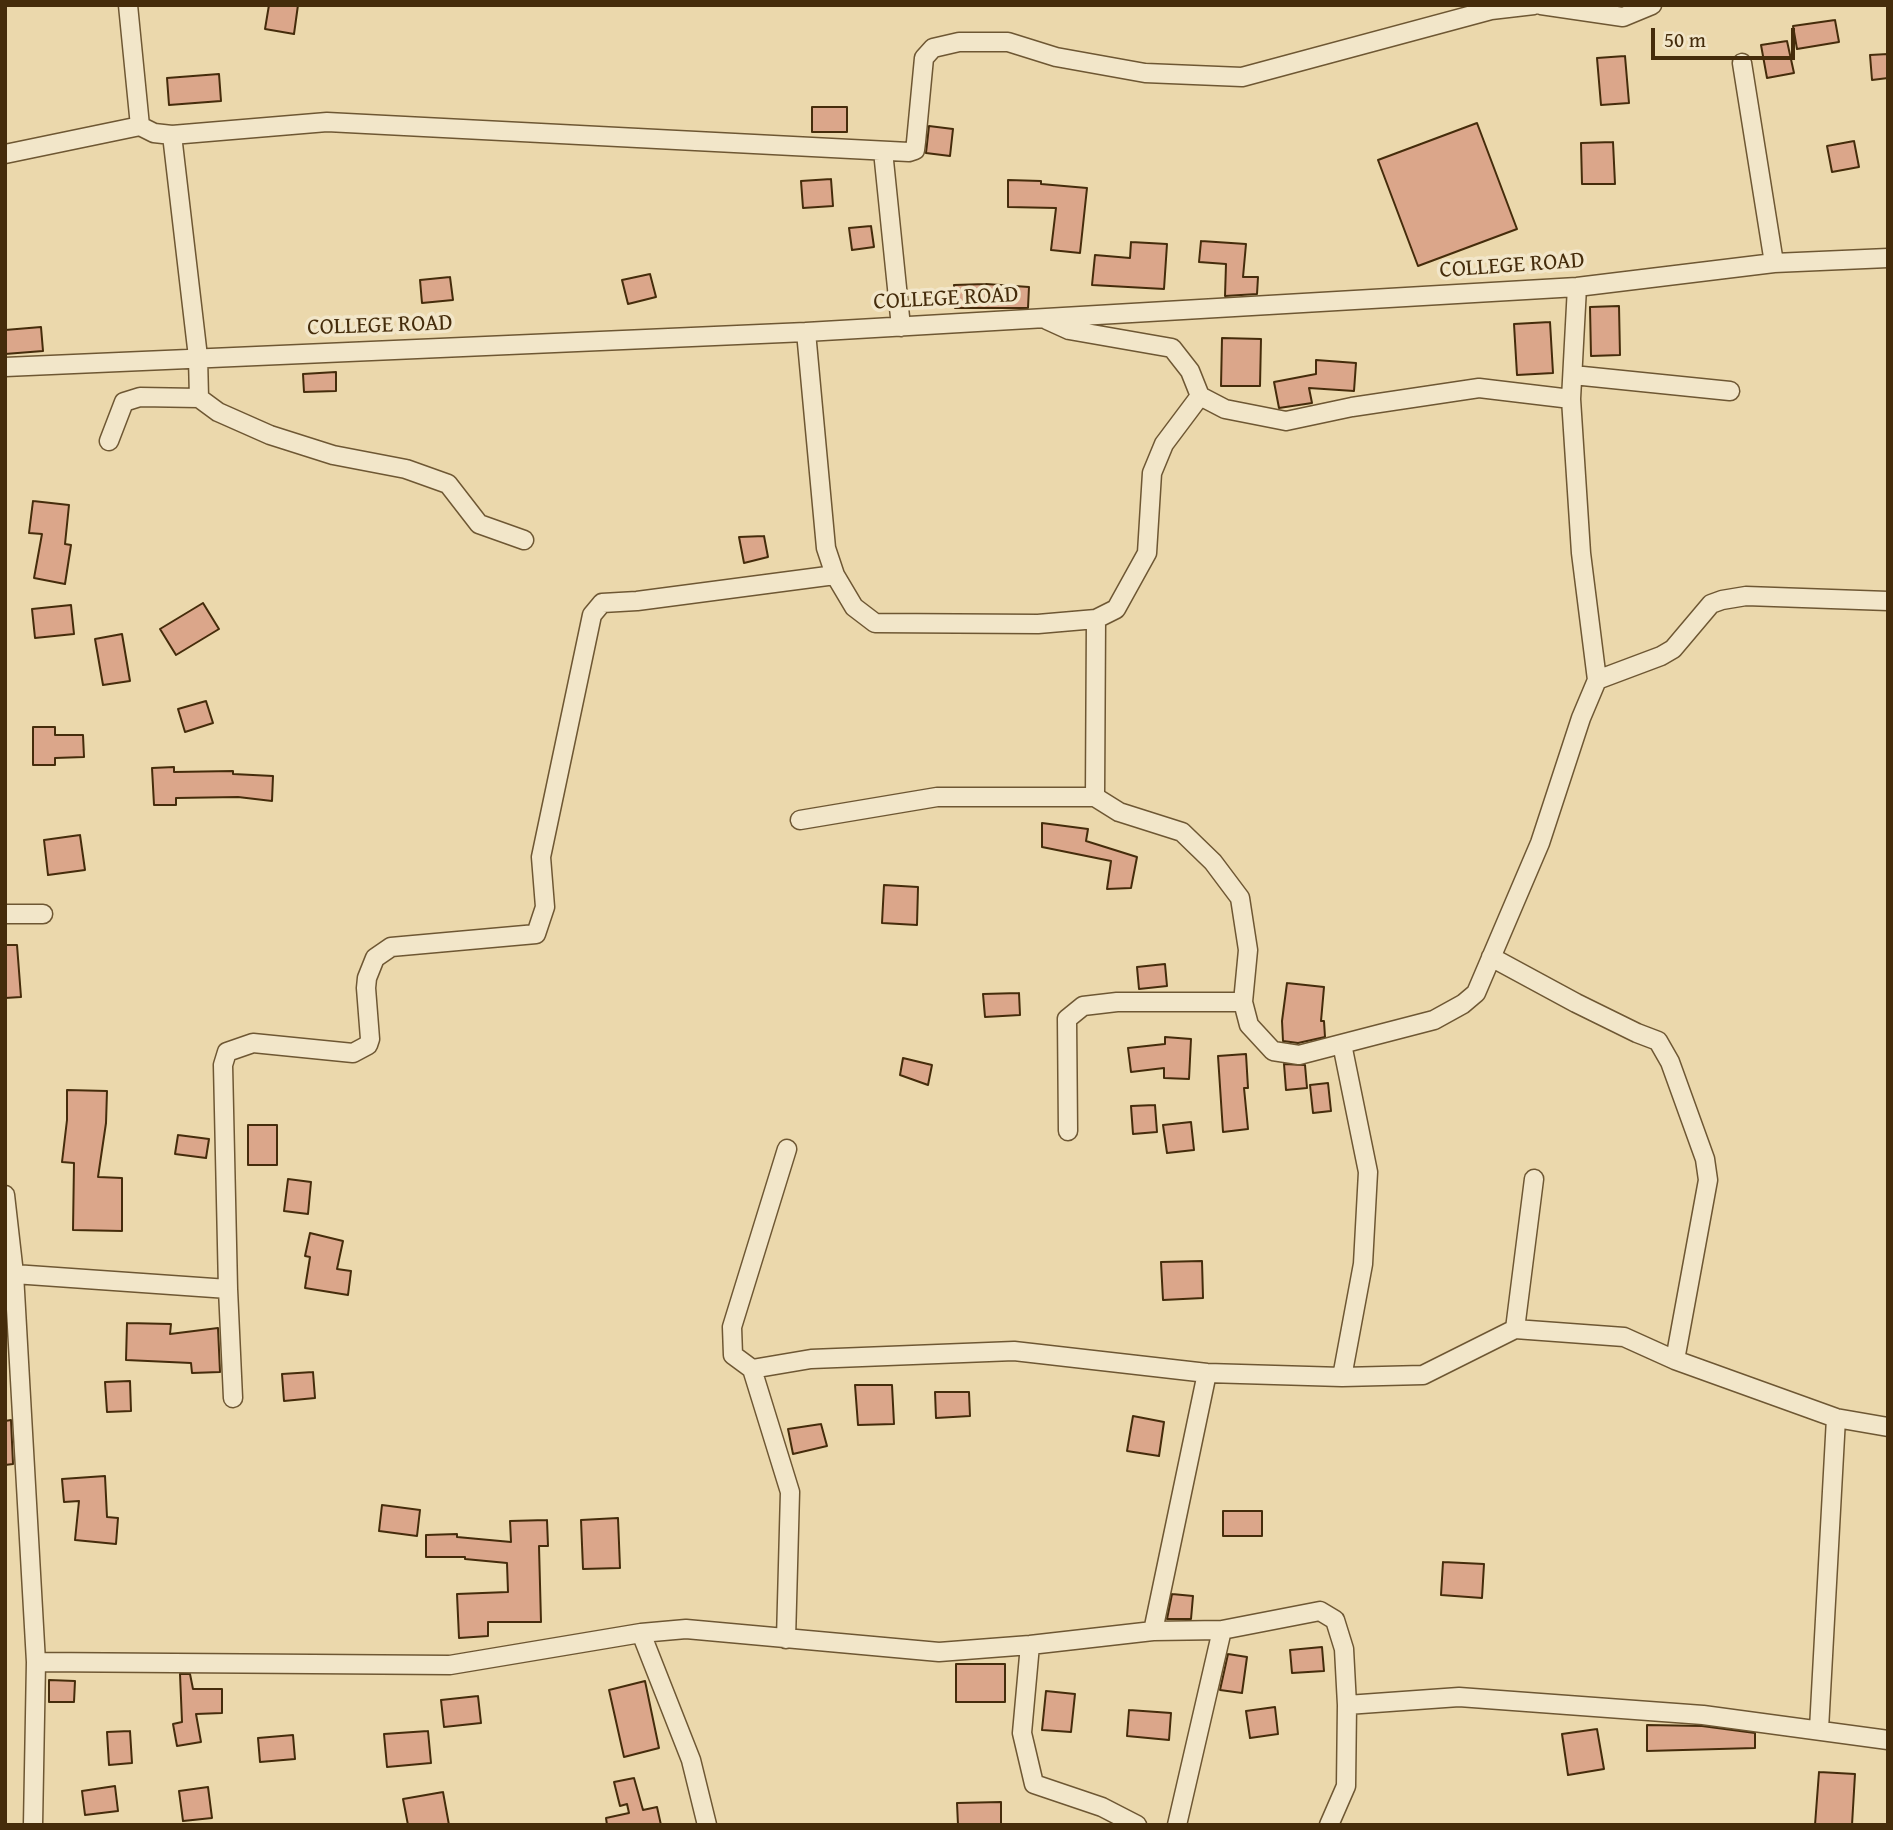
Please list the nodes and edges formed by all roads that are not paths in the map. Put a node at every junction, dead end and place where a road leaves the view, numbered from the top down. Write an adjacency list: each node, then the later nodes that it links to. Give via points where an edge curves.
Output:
1 (128, 5): 6 (street)
2 (1534, 5): 8 (street, via 1491,10 1242,76 1145,73 1056,57 1008,42 959,42 933,48 924,58 915,150)
3 (1541, 5): 4 (street, via 1623,17)
4 (1652, 5)
5 (1742, 63): 11 (street)
6 (140, 126): 7 (street); 9 (street)
7 (172, 135): 8 (street, via 327,122); 16 (street)
8 (883, 151): 14 (street)
9 (5, 154)
10 (1888, 258): 11 (street, COLLEGE ROAD)
11 (1774, 263): 12 (street, COLLEGE ROAD)
12 (1577, 288): 13 (street, COLLEGE ROAD); 18 (street)
13 (1043, 318): 14 (street, COLLEGE ROAD); 20 (street, via 1069,330 1172,348 1190,372)
14 (901, 327): 15 (street, COLLEGE ROAD)
15 (806, 332): 16 (street, COLLEGE ROAD); 25 (street, via 826,548)
16 (198, 357): 17 (street, COLLEGE ROAD); 21 (street)
17 (5, 367)
18 (1573, 375): 19 (street); 22 (street)
19 (1730, 391)
20 (1200, 397): 22 (street, via 1225,409 1286,421 1479,388); 27 (street, via 1164,444 1152,473 1147,553 1116,609)
21 (198, 398): 23 (street, via 140,397 124,402); 24 (street, via 270,435 449,484 479,524)
22 (1571, 400): 28 (street, via 1581,553)
23 (109, 441)
24 (524, 540)
25 (835, 575): 27 (street, via 854,607 875,623 1038,624); 41 (street, via 602,603 592,615 541,857 545,907 536,934 391,947 375,958 367,978 370,1040 353,1053 253,1043 227,1052 223,1065)
26 (1888, 601): 28 (street, via 1746,596 1722,600 1712,604 1673,649)
27 (1096, 618): 29 (street)
28 (1597, 680): 33 (street, via 1540,844)
29 (1095, 797): 30 (street, via 937,797); 34 (street, via 1119,812 1182,832 1240,898 1248,950)
30 (800, 820)
31 (5, 914): 32 (street)
32 (43, 914)
33 (1491, 957): 35 (street, via 1476,993 1464,1004 1434,1020); 43 (street, via 1658,1041 1670,1062 1705,1159 1708,1180)
34 (1243, 1002): 35 (street, via 1249,1025 1273,1051 1299,1055); 36 (street, via 1083,1006 1067,1019)
35 (1342, 1044): 46 (street, via 1368,1172 1363,1264)
36 (1068, 1131)
37 (787, 1149): 44 (street, via 732,1327 733,1355)
38 (1534, 1180): 42 (street)
39 (5, 1195): 40 (street)
40 (9, 1274): 41 (street); 55 (street)
41 (228, 1289): 47 (street)
42 (1515, 1329): 43 (street, via 1624,1337); 46 (street, via 1423,1375)
43 (1675, 1360): 48 (street)
44 (752, 1369): 45 (street, via 811,1359 1014,1351); 53 (street, via 790,1492)
45 (1207, 1373): 46 (street); 51 (street)
46 (1342, 1377)
47 (233, 1398)
48 (1836, 1418): 49 (street); 57 (street)
49 (1888, 1427)
50 (1222, 1630): 51 (street); 56 (street, via 1320,1611 1335,1620 1344,1649); 62 (street)
51 (1153, 1631): 54 (street)
52 (641, 1633): 53 (street, via 686,1629); 55 (street, via 450,1665); 60 (street, via 691,1760)
53 (786, 1639): 54 (street, via 939,1651)
54 (1030, 1645): 61 (street, via 1022,1733 1034,1784 1102,1807)
55 (36, 1662): 59 (street)
56 (1348, 1705): 57 (street, via 1459,1696 1703,1714); 63 (street, via 1346,1786)
57 (1819, 1729): 58 (street)
58 (1888, 1740)
59 (33, 1825)
60 (707, 1825)
61 (1137, 1825)
62 (1177, 1825)
63 (1329, 1825)

